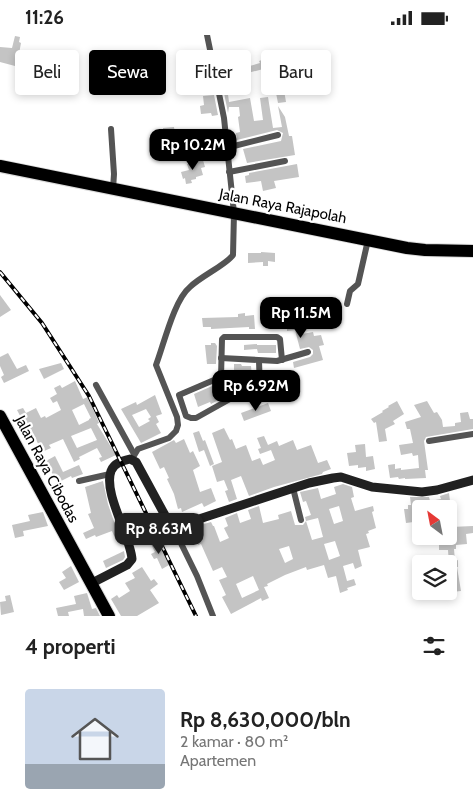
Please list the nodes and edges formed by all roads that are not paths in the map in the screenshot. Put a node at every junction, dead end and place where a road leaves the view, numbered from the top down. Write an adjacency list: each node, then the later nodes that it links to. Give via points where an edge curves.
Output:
1 (207, 35): 4 (street, via 224,118)
2 (111, 129): 8 (street)
3 (278, 135): 4 (street)
4 (226, 148): 7 (street)
5 (285, 161): 7 (street)
6 (0, 166): 8 (highway, Jalan Raya Rajapolah)
7 (229, 172): 9 (street)
8 (113, 189): 9 (highway, Jalan Raya Rajapolah)
9 (234, 213): 10 (highway, Jalan Raya Rajapolah); 21 (street, via 234,255 184,292 177,306 156,365)
10 (368, 240): 11 (highway, Jalan Raya Rajapolah, via 425,250); 12 (street, via 358,285 350,291)
11 (473, 251)
12 (347, 304)
13 (221, 333): 15 (street)
14 (308, 353): 16 (street)
15 (222, 358): 16 (street, via 222,339 225,336 270,336 280,339); 17 (street); 18 (street); 21 (street, via 217,375)
16 (282, 360): 17 (street)
17 (259, 361): 20 (street)
18 (221, 377): 22 (street); 22 (street, via 230,389 230,399 196,417 186,416)
19 (96, 385): 26 (street)
20 (260, 391)
21 (168, 395): 22 (street); 26 (street, via 177,417 176,431 169,438 138,449)
22 (179, 395)
23 (1, 421): 33 (highway, Jalan Raya Cibodas)
24 (473, 434): 25 (street)
25 (428, 441)
26 (133, 457): 27 (main road, via 114,466); 32 (main road)
27 (110, 474): 29 (street); 33 (main road, via 113,497 132,559 127,565)
28 (473, 480): 30 (main road, via 428,491 372,487 341,477)
29 (79, 481)
30 (293, 488): 31 (street); 32 (main road, via 193,521)
31 (301, 520)
32 (171, 523): 35 (street)
33 (92, 583): 34 (highway, Jalan Raya Cibodas)
34 (109, 616)
35 (213, 616)

